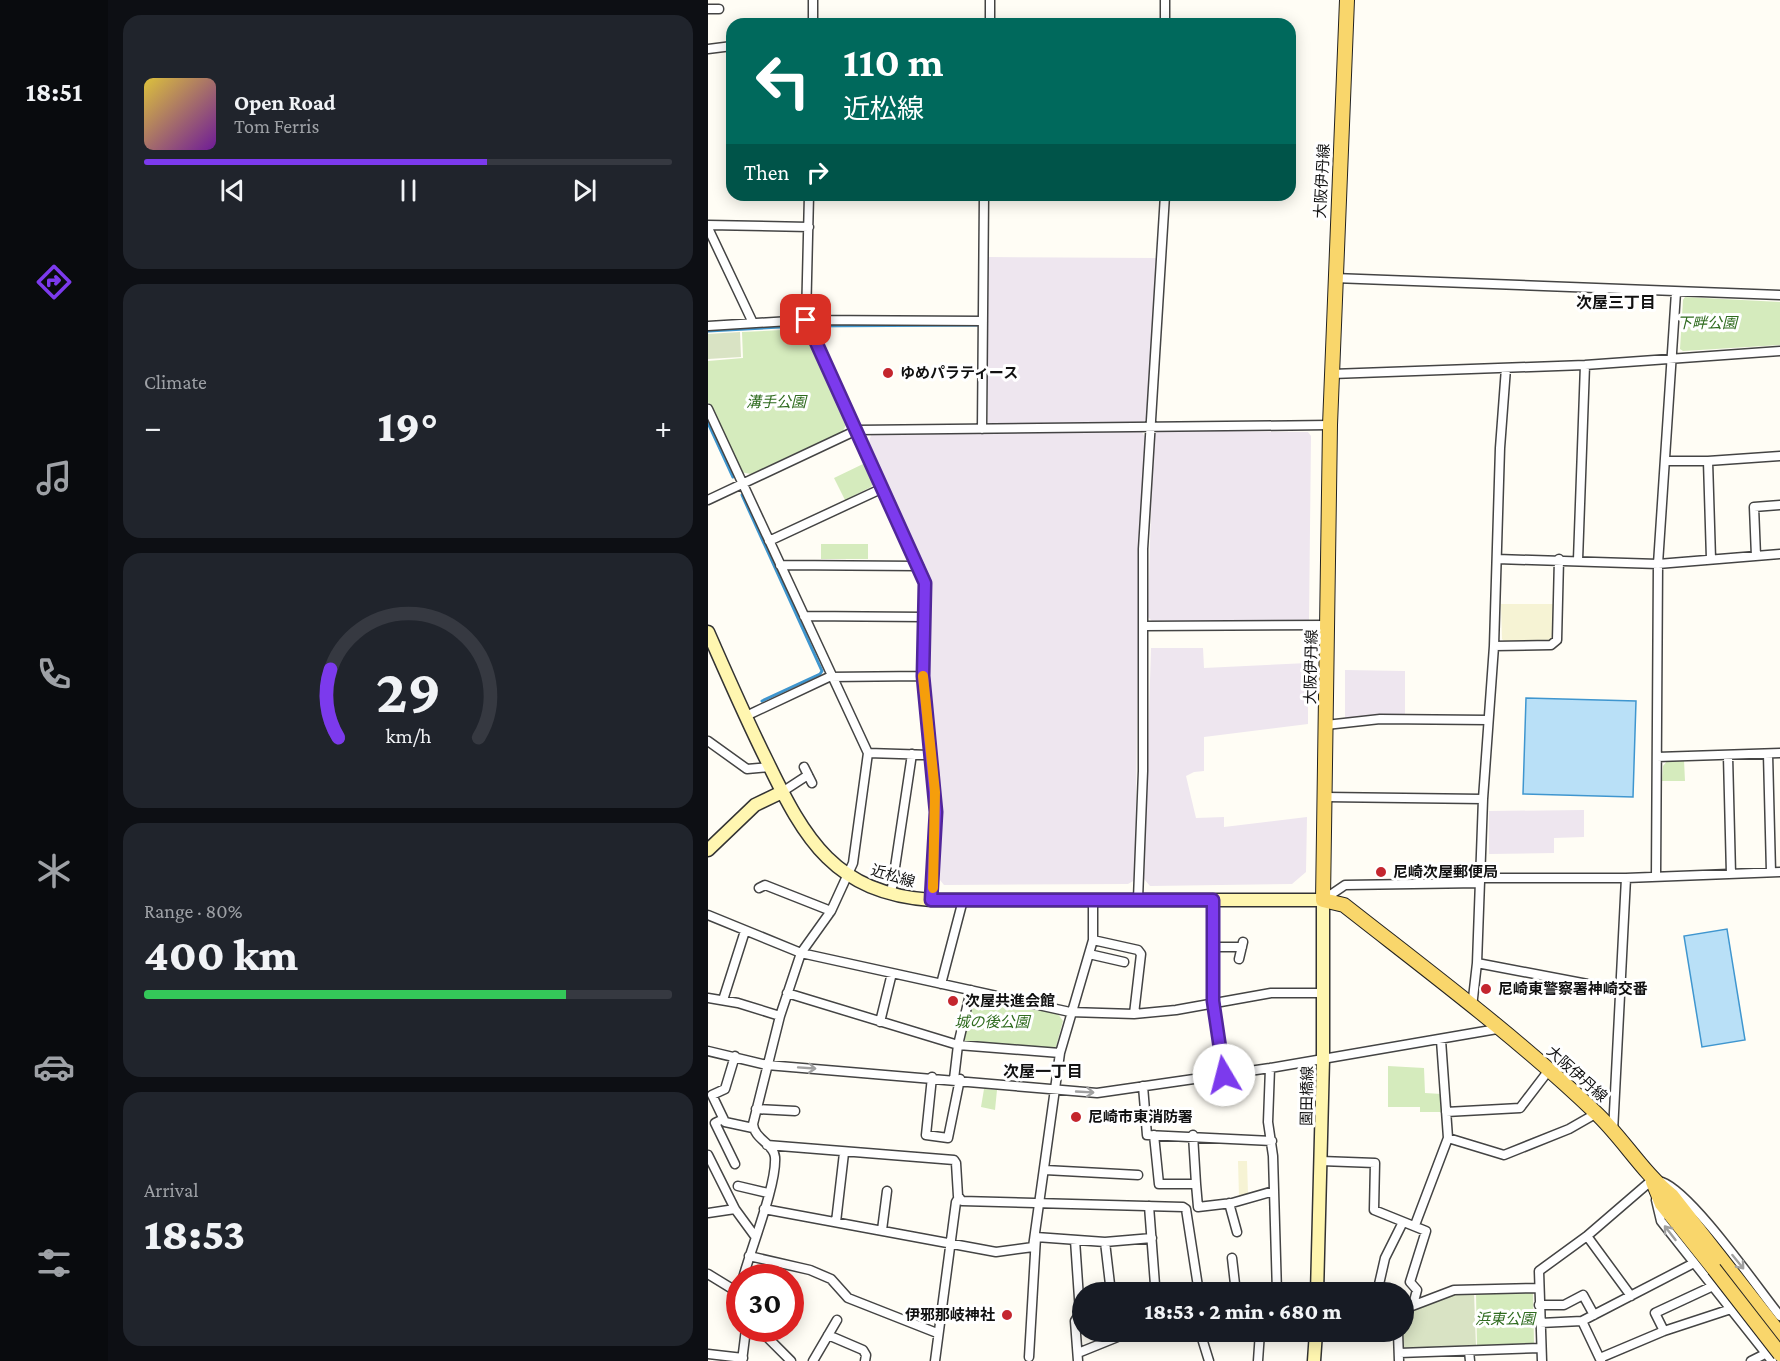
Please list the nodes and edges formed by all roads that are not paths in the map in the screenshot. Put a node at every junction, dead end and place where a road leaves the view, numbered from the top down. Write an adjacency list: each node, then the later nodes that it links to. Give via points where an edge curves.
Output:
1 (813, 0): 7 (street)
2 (990, 0): 8 (street)
3 (1165, 0): 9 (street)
4 (1347, 0): 17 (main road, 大阪伊丹線)
5 (708, 9): 6 (street)
6 (719, 9)
7 (813, 18)
8 (990, 18)
9 (1165, 18)
10 (726, 47): 11 (street)
11 (708, 49)
12 (809, 201): 16 (street)
13 (984, 201): 21 (street)
14 (1165, 201): 31 (street)
15 (708, 227): 16 (street); 22 (street)
16 (809, 227): 20 (street)
17 (1334, 278): 18 (street); 28 (main road, 大阪伊丹線)
18 (1676, 292): 19 (street); 25 (street)
19 (1780, 295)
20 (806, 320): 21 (street); 22 (street); 33 (street)
21 (983, 321): 32 (street)
22 (753, 323): 23 (street)
23 (708, 326)
24 (1780, 351): 25 (street)
25 (1672, 360): 26 (street); 36 (street)
26 (1585, 365): 27 (street); 47 (street)
27 (1506, 368): 28 (street); 44 (street)
28 (1332, 374): 30 (main road, 大阪伊丹線)
29 (708, 410): 37 (street)
30 (1330, 425): 31 (street); 53 (main road, 大阪伊丹線)
31 (1150, 427): 32 (street); 54 (street)
32 (982, 429): 33 (street)
33 (856, 430): 37 (street); 38 (street)
34 (1780, 456): 35 (street)
35 (1708, 460): 36 (street); 46 (street)
36 (1666, 461): 48 (street)
37 (742, 484): 39 (street); 41 (street)
38 (883, 488): 41 (street); 50 (street)
39 (708, 500)
40 (1780, 505): 43 (street, via 1754,507)
41 (769, 541): 49 (street)
42 (1780, 554): 43 (street)
43 (1756, 556): 46 (street)
44 (1497, 559): 45 (street); 56 (street)
45 (1559, 559): 47 (street); 56 (street, via 1557,640 1551,645)
46 (1711, 559): 48 (street)
47 (1578, 560): 48 (street)
48 (1658, 564): 69 (street)
49 (780, 565): 50 (street); 51 (street)
50 (919, 566): 52 (street, via 925,583)
51 (804, 616): 52 (street); 58 (street)
52 (925, 617): 57 (street)
53 (1328, 625): 54 (street); 61 (main road, 大阪伊丹線)
54 (1143, 626): 85 (street)
55 (708, 632): 59 (street, 近松線)
56 (1494, 646): 60 (street)
57 (923, 676): 58 (street); 67 (street)
58 (833, 677): 59 (street); 63 (street)
59 (746, 716): 70 (street, 近松線)
60 (1488, 720): 61 (street, via 1380,719); 74 (street)
61 (1326, 725): 73 (main road, 大阪伊丹線)
62 (708, 741): 70 (street, via 747,770)
63 (868, 753): 65 (street); 77 (street)
64 (1780, 753): 66 (street)
65 (912, 754): 67 (street); 83 (street)
66 (1768, 754): 68 (street); 76 (street)
67 (932, 755): 86 (street, via 936,812)
68 (1728, 756): 69 (street); 78 (street)
69 (1657, 757): 79 (street)
70 (770, 767): 72 (street, 近松線)
71 (808, 775): 72 (street)
72 (782, 792): 75 (street, via 755,805); 77 (street, 近松線, via 805,834 831,862)
73 (1325, 797): 74 (street); 89 (main road, 大阪伊丹線)
74 (1483, 799): 81 (street)
75 (708, 850)
76 (1776, 872): 78 (street)
77 (849, 874): 83 (street, 近松線); 90 (street)
78 (1731, 874): 79 (street)
79 (1656, 877): 80 (street)
80 (1626, 878): 81 (street); 103 (street)
81 (1480, 880): 89 (street, via 1344,885); 99 (street)
82 (759, 888): 90 (street, via 765,885)
83 (891, 894): 86 (street, 近松線)
84 (1093, 899): 85 (street, 近松線); 87 (street, 近松線); 93 (street)
85 (1138, 899): 88 (street, 近松線)
86 (931, 900): 87 (street, 近松線)
87 (963, 900): 101 (street)
88 (1213, 900): 89 (street, 近松線); 94 (street)
89 (1323, 900): 105 (street, 園田橋線); 109 (main road, 大阪伊丹線, via 1344,905)
90 (831, 911): 95 (street)
91 (708, 915): 92 (street)
92 (746, 931): 95 (street); 107 (street)
93 (1093, 940): 96 (street); 111 (street, via 1141,954)
94 (1213, 946): 97 (street, via 1242,944); 108 (street)
95 (801, 953): 100 (street); 104 (street)
96 (1089, 954): 98 (street); 110 (street)
97 (1239, 959)
98 (1124, 962)
99 (1477, 963): 103 (street); 109 (street)
100 (892, 973): 101 (street); 113 (street)
101 (941, 984): 102 (street)
102 (971, 990): 110 (street); 116 (street)
103 (1619, 990): 135 (street)
104 (787, 993): 112 (street); 113 (street)
105 (1323, 993): 108 (street, via 1271,993); 120 (street, 園田橋線)
106 (708, 998): 107 (street)
107 (723, 1000): 112 (street)
108 (1213, 1001): 111 (street); 124 (street)
109 (1472, 1007): 114 (main road, 大阪伊丹線)
110 (1070, 1012): 111 (street); 118 (street)
111 (1134, 1014)
112 (780, 1016): 121 (street)
113 (880, 1022): 116 (street)
114 (1497, 1029): 115 (street); 123 (main road, 大阪伊丹線)
115 (1441, 1040): 120 (street); 131 (street)
116 (958, 1045): 118 (street); 126 (street)
117 (708, 1051): 119 (street)
118 (1060, 1053): 128 (street)
119 (735, 1056): 121 (street); 133 (street, via 725,1089 712,1095)
120 (1323, 1059): 122 (street); 143 (street, 園田橋線)
121 (767, 1065): 125 (street, one-way to 125); 129 (street)
122 (1270, 1068): 124 (street); 139 (street, via 1268,1122)
123 (1549, 1070): 131 (street, via 1520,1108); 132 (main road, 大阪伊丹線)
124 (1224, 1075): 127 (street)
125 (932, 1077): 126 (street); 126 (street, via 926,1135 948,1138)
126 (957, 1079): 128 (street)
127 (1143, 1086): 128 (street, one-way to 127, via 1097,1093); 136 (street, via 1148,1135)
128 (1056, 1090): 145 (street)
129 (756, 1108): 130 (street); 134 (street)
130 (795, 1111)
131 (1446, 1112): 138 (street)
132 (1597, 1113): 135 (main road, 大阪伊丹線); 138 (street, via 1569,1129 1504,1155)
133 (723, 1119): 134 (street); 144 (street, via 715,1123)
134 (753, 1128): 140 (street)
135 (1613, 1133): 147 (main road, 大阪伊丹線)
136 (1154, 1135): 137 (street); 148 (street, via 1159,1184)
137 (1193, 1135): 139 (street); 148 (street)
138 (1448, 1138): 162 (street)
139 (1272, 1141): 151 (street)
140 (767, 1145): 141 (street); 152 (street, via 775,1158)
141 (844, 1153): 153 (street, via 954,1160); 160 (street)
142 (708, 1155): 157 (street)
143 (1321, 1161): 161 (street, via 1375,1163 1374,1210); 183 (street, 園田橋線)
144 (735, 1164)
145 (1045, 1170): 146 (street); 155 (street)
146 (1138, 1175)
147 (1652, 1180): 166 (street); 174 (street, one-way to 147, via 1661,1221); 176 (main road, 大阪伊丹線, via 1662,1204); 196 (street, one-way to 196, via 1683,1194)
148 (1196, 1184): 154 (street, via 1198,1207)
149 (738, 1186): 152 (street)
150 (887, 1191): 163 (street)
151 (1274, 1191): 154 (street); 182 (street)
152 (768, 1193): 158 (street)
153 (959, 1197): 155 (street, via 962,1201); 171 (street)
154 (1229, 1203): 164 (street)
155 (1040, 1204): 156 (street); 167 (street)
156 (1149, 1206): 168 (street); 180 (street, via 1186,1209)
157 (735, 1209): 159 (street); 165 (street)
158 (764, 1209): 160 (street); 165 (street)
159 (708, 1214)
160 (836, 1222): 163 (street)
161 (1402, 1224): 162 (street); 184 (street, via 1385,1258)
162 (1415, 1225): 185 (street, via 1426,1231)
163 (882, 1230): 171 (street)
164 (1236, 1232)
165 (754, 1235): 172 (street)
166 (1587, 1236): 189 (street, via 1539,1270); 190 (street)
167 (1036, 1237): 169 (street); 171 (street, via 1033,1247 996,1252); 216 (street)
168 (1152, 1238): 170 (street); 179 (street)
169 (1075, 1239): 170 (street); 217 (street, via 1080,1313 1075,1320)
170 (1105, 1242): 178 (street)
171 (950, 1243): 201 (street)
172 (749, 1256): 175 (street); 201 (street, via 810,1270 831,1279 848,1298)
173 (1232, 1258): 181 (street)
174 (1694, 1263): 188 (street); 190 (street)
175 (747, 1264)
176 (1719, 1266): 202 (main road, 大阪伊丹線); 215 (main road, 大阪伊丹線, bridge)
177 (708, 1274): 186 (street)
178 (1110, 1282)
179 (1155, 1282)
180 (1197, 1282)
181 (1235, 1282)
182 (1276, 1282)
183 (1317, 1282)
184 (1380, 1282)
185 (1410, 1282)
186 (726, 1285)
187 (1414, 1286): 191 (street, via 1418,1290)
188 (1713, 1286): 194 (street); 200 (street, via 1655,1313)
189 (1538, 1288): 192 (street, via 1454,1290); 193 (street)
190 (1631, 1296): 195 (street)
191 (1414, 1302)
192 (1414, 1305)
193 (1539, 1305): 195 (street, via 1564,1305 1583,1295); 199 (street)
194 (1731, 1309): 200 (street); 215 (street)
195 (1594, 1315): 198 (street)
196 (1780, 1316)
197 (837, 1320): 203 (street)
198 (1582, 1321): 199 (street); 219 (street)
199 (1540, 1323): 212 (street)
200 (1664, 1331): 219 (street)
201 (937, 1333): 224 (street)
202 (1780, 1334)
203 (828, 1335): 222 (street); 223 (street, via 863,1350)
204 (744, 1342): 220 (street)
205 (775, 1342): 221 (street)
206 (1103, 1342): 217 (street)
207 (1203, 1342): 225 (street)
208 (1259, 1342): 226 (street)
209 (1315, 1342): 227 (street)
210 (1398, 1342): 218 (street)
211 (1780, 1346): 215 (street)
212 (1541, 1348): 213 (street); 229 (street)
213 (1469, 1351): 218 (street); 228 (street)
214 (708, 1354): 220 (street)
215 (1773, 1354): 230 (street); 231 (street)
216 (1029, 1357)
217 (1078, 1357)
218 (1399, 1357)
219 (1601, 1359)
220 (742, 1360)
221 (791, 1361)
222 (813, 1361)
223 (865, 1361)
224 (935, 1361)
225 (1209, 1361)
226 (1258, 1361)
227 (1314, 1361)
228 (1470, 1361)
229 (1542, 1361)
230 (1751, 1361)
231 (1772, 1361)

